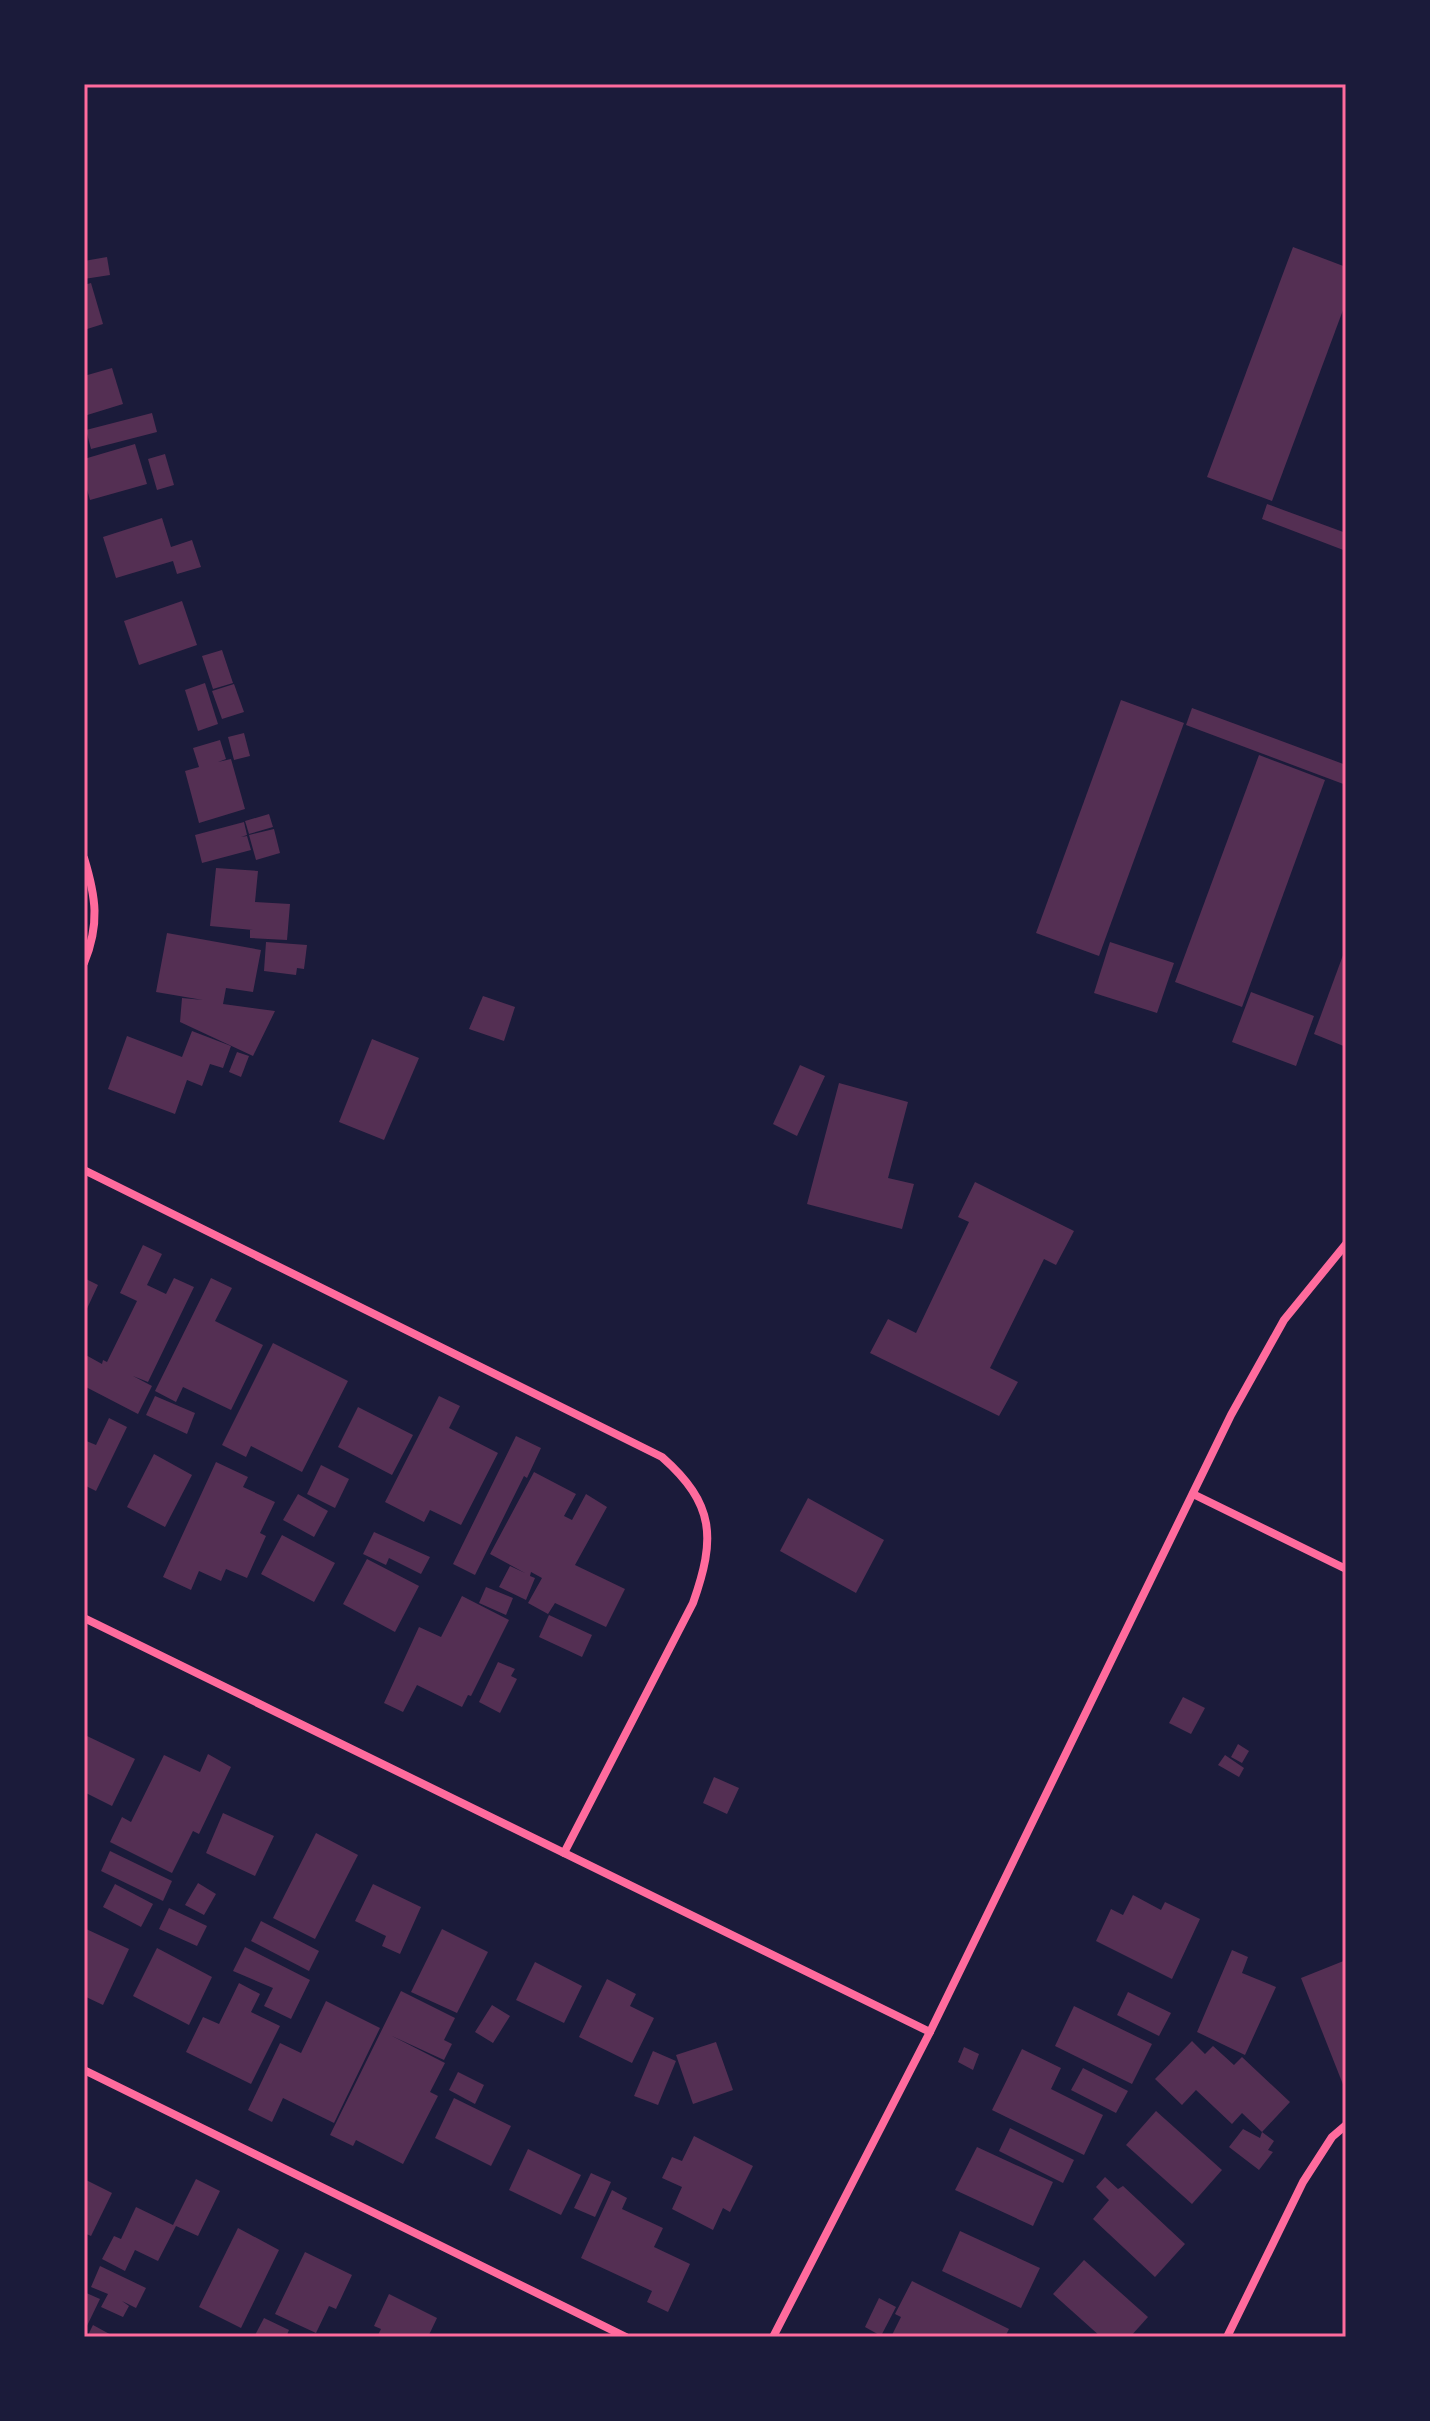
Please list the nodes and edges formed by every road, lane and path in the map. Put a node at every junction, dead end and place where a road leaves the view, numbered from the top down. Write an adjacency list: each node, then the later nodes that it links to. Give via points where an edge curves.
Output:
1 (84, 858): 2 (street, via 96,923)
2 (84, 963)
3 (84, 1170): 8 (street, via 662,1457 699,1497 708,1549 693,1603)
4 (1346, 1244): 5 (street, via 1284,1320)
5 (1193, 1494): 6 (street); 9 (street)
6 (1346, 1569)
7 (84, 1618): 8 (street)
8 (564, 1853): 9 (street)
9 (930, 2032): 13 (street)
10 (84, 2070): 12 (street)
11 (1346, 2125): 14 (street, via 1303,2182)
12 (626, 2337)
13 (773, 2337)
14 (1227, 2337)

